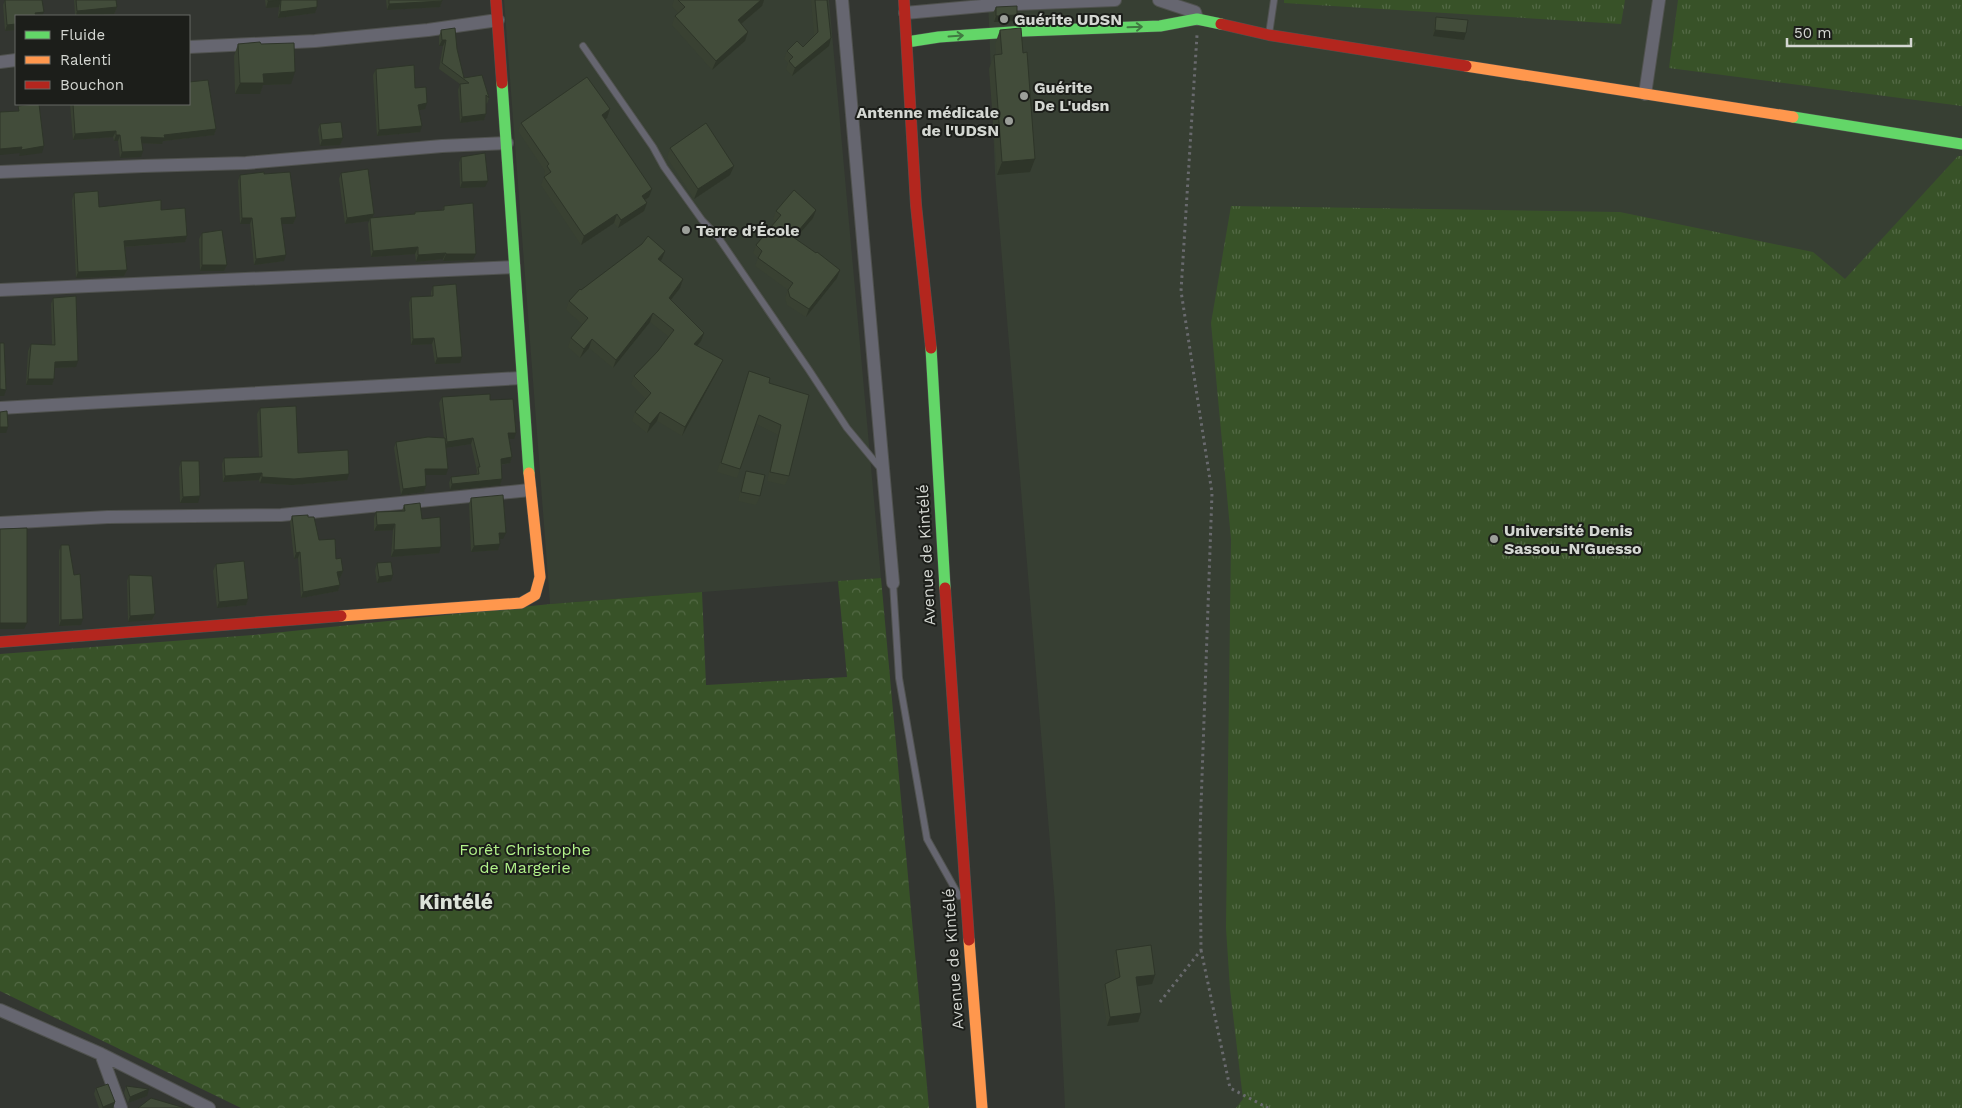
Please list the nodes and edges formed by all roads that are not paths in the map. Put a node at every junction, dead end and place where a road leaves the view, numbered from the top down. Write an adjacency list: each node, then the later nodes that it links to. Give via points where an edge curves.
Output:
1 (496, 0): 12 (street)
2 (842, 0): 29 (street)
3 (904, 0): 10 (street, Avenue de Kintélé)
4 (912, 0): 9 (street)
5 (1115, 0): 9 (street, via 993,5)
6 (1159, 0): 11 (street, via 1195,12)
7 (1274, 0): 13 (lane)
8 (1659, 0): 21 (street)
9 (930, 12): 10 (street)
10 (905, 13): 15 (street, Avenue de Kintélé)
11 (1198, 19): 13 (street); 14 (street, one-way to 11, via 1160,26)
12 (498, 20): 17 (street, via 315,41); 22 (street)
13 (1269, 35): 21 (street)
14 (934, 38): 15 (street); 20 (street, via 921,48)
15 (907, 42): 20 (street, Avenue de Kintélé)
16 (583, 46): 29 (lane, via 669,174 718,237 810,370 847,428)
17 (190, 47)
18 (15, 60): 19 (street)
19 (0, 62)
20 (909, 66): 34 (street, Avenue de Kintélé, via 916,205 933,367)
21 (1645, 94): 23 (street)
22 (507, 143): 24 (street, via 246,163); 25 (street)
23 (1962, 144)
24 (0, 172)
25 (514, 267): 26 (street); 27 (street)
26 (0, 290)
27 (521, 378): 28 (street); 30 (street)
28 (0, 408)
29 (884, 472): 32 (street)
30 (530, 490): 31 (street, via 281,515 108,517); 33 (street, via 540,577 535,595 521,603)
31 (0, 523)
32 (894, 583): 34 (lane, via 899,678 927,839)
33 (0, 642)
34 (966, 907): 39 (street, Avenue de Kintélé)
35 (0, 1010): 36 (street)
36 (101, 1054): 37 (street); 38 (street)
37 (122, 1108)
38 (209, 1108)
39 (982, 1108)

